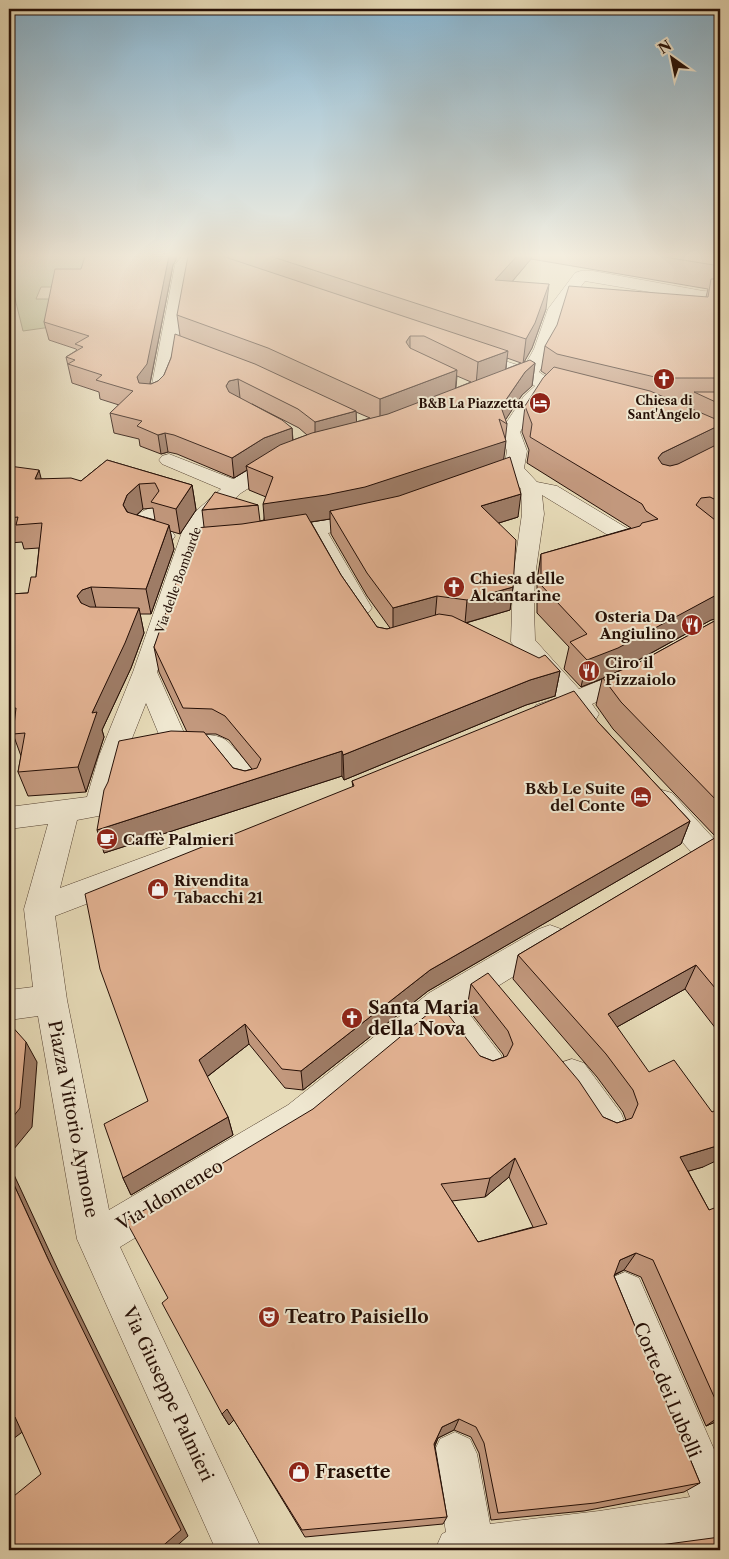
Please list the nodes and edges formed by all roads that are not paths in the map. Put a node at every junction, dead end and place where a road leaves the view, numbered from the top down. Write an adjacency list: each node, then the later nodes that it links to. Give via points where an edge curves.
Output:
1 (172, 329): 3 (street)
2 (550, 329): 6 (street)
3 (170, 342): 4 (street); 9 (street, via 161,385)
4 (189, 349)
5 (454, 349): 6 (street)
6 (529, 374): 7 (street); 8 (street)
7 (502, 382)
8 (546, 386): 10 (street); 14 (street, via 531,400 510,432 517,451 505,473)
9 (151, 397)
10 (594, 397)
11 (296, 454): 13 (street, Via delle Bombarde, via 259,471)
12 (169, 460): 13 (street)
13 (237, 488): 19 (street, Via delle Bombarde, via 208,510 195,526)
14 (531, 488): 20 (street, via 550,490 627,538 625,546); 24 (street, via 533,574 514,641)
15 (151, 514): 19 (street, via 143,521 141,530)
16 (384, 515): 17 (street)
17 (315, 529): 18 (street); 21 (street)
18 (262, 537)
19 (197, 544): 23 (street, Via delle Bombarde, via 152,623)
20 (588, 557)
21 (370, 622)
22 (656, 665): 24 (street)
23 (145, 672): 27 (street); 28 (street, Via delle Bombarde)
24 (576, 701): 25 (street); 26 (street)
25 (517, 722)
26 (603, 736)
27 (176, 744): 28 (street); 30 (street, via 216,746)
28 (112, 756): 31 (street, Via delle Bombarde, via 100,806)
29 (644, 782): 34 (street)
30 (248, 784)
31 (65, 812): 32 (street); 35 (street, Piazza Vittorio Aymone)
32 (9, 818)
33 (224, 840): 35 (street)
34 (701, 854)
35 (39, 909): 37 (street, Piazza Vittorio Aymone)
36 (579, 921): 38 (street, Via Idomeneo, via 497,987)
37 (51, 1000): 39 (street, Piazza Vittorio Aymone); 43 (street, Piazza Vittorio Aymone)
38 (441, 1003): 41 (street); 43 (street, Via Idomeneo, via 302,1117)
39 (9, 1005)
40 (552, 1051): 42 (street)
41 (489, 1066)
42 (608, 1125)
43 (96, 1239): 49 (street, Via Giuseppe Palmieri)
44 (625, 1292): 46 (street, Corte dei Lubelli)
45 (455, 1454): 48 (street)
46 (720, 1516): 47 (street)
47 (601, 1542): 48 (street)
48 (465, 1549)
49 (239, 1550)

